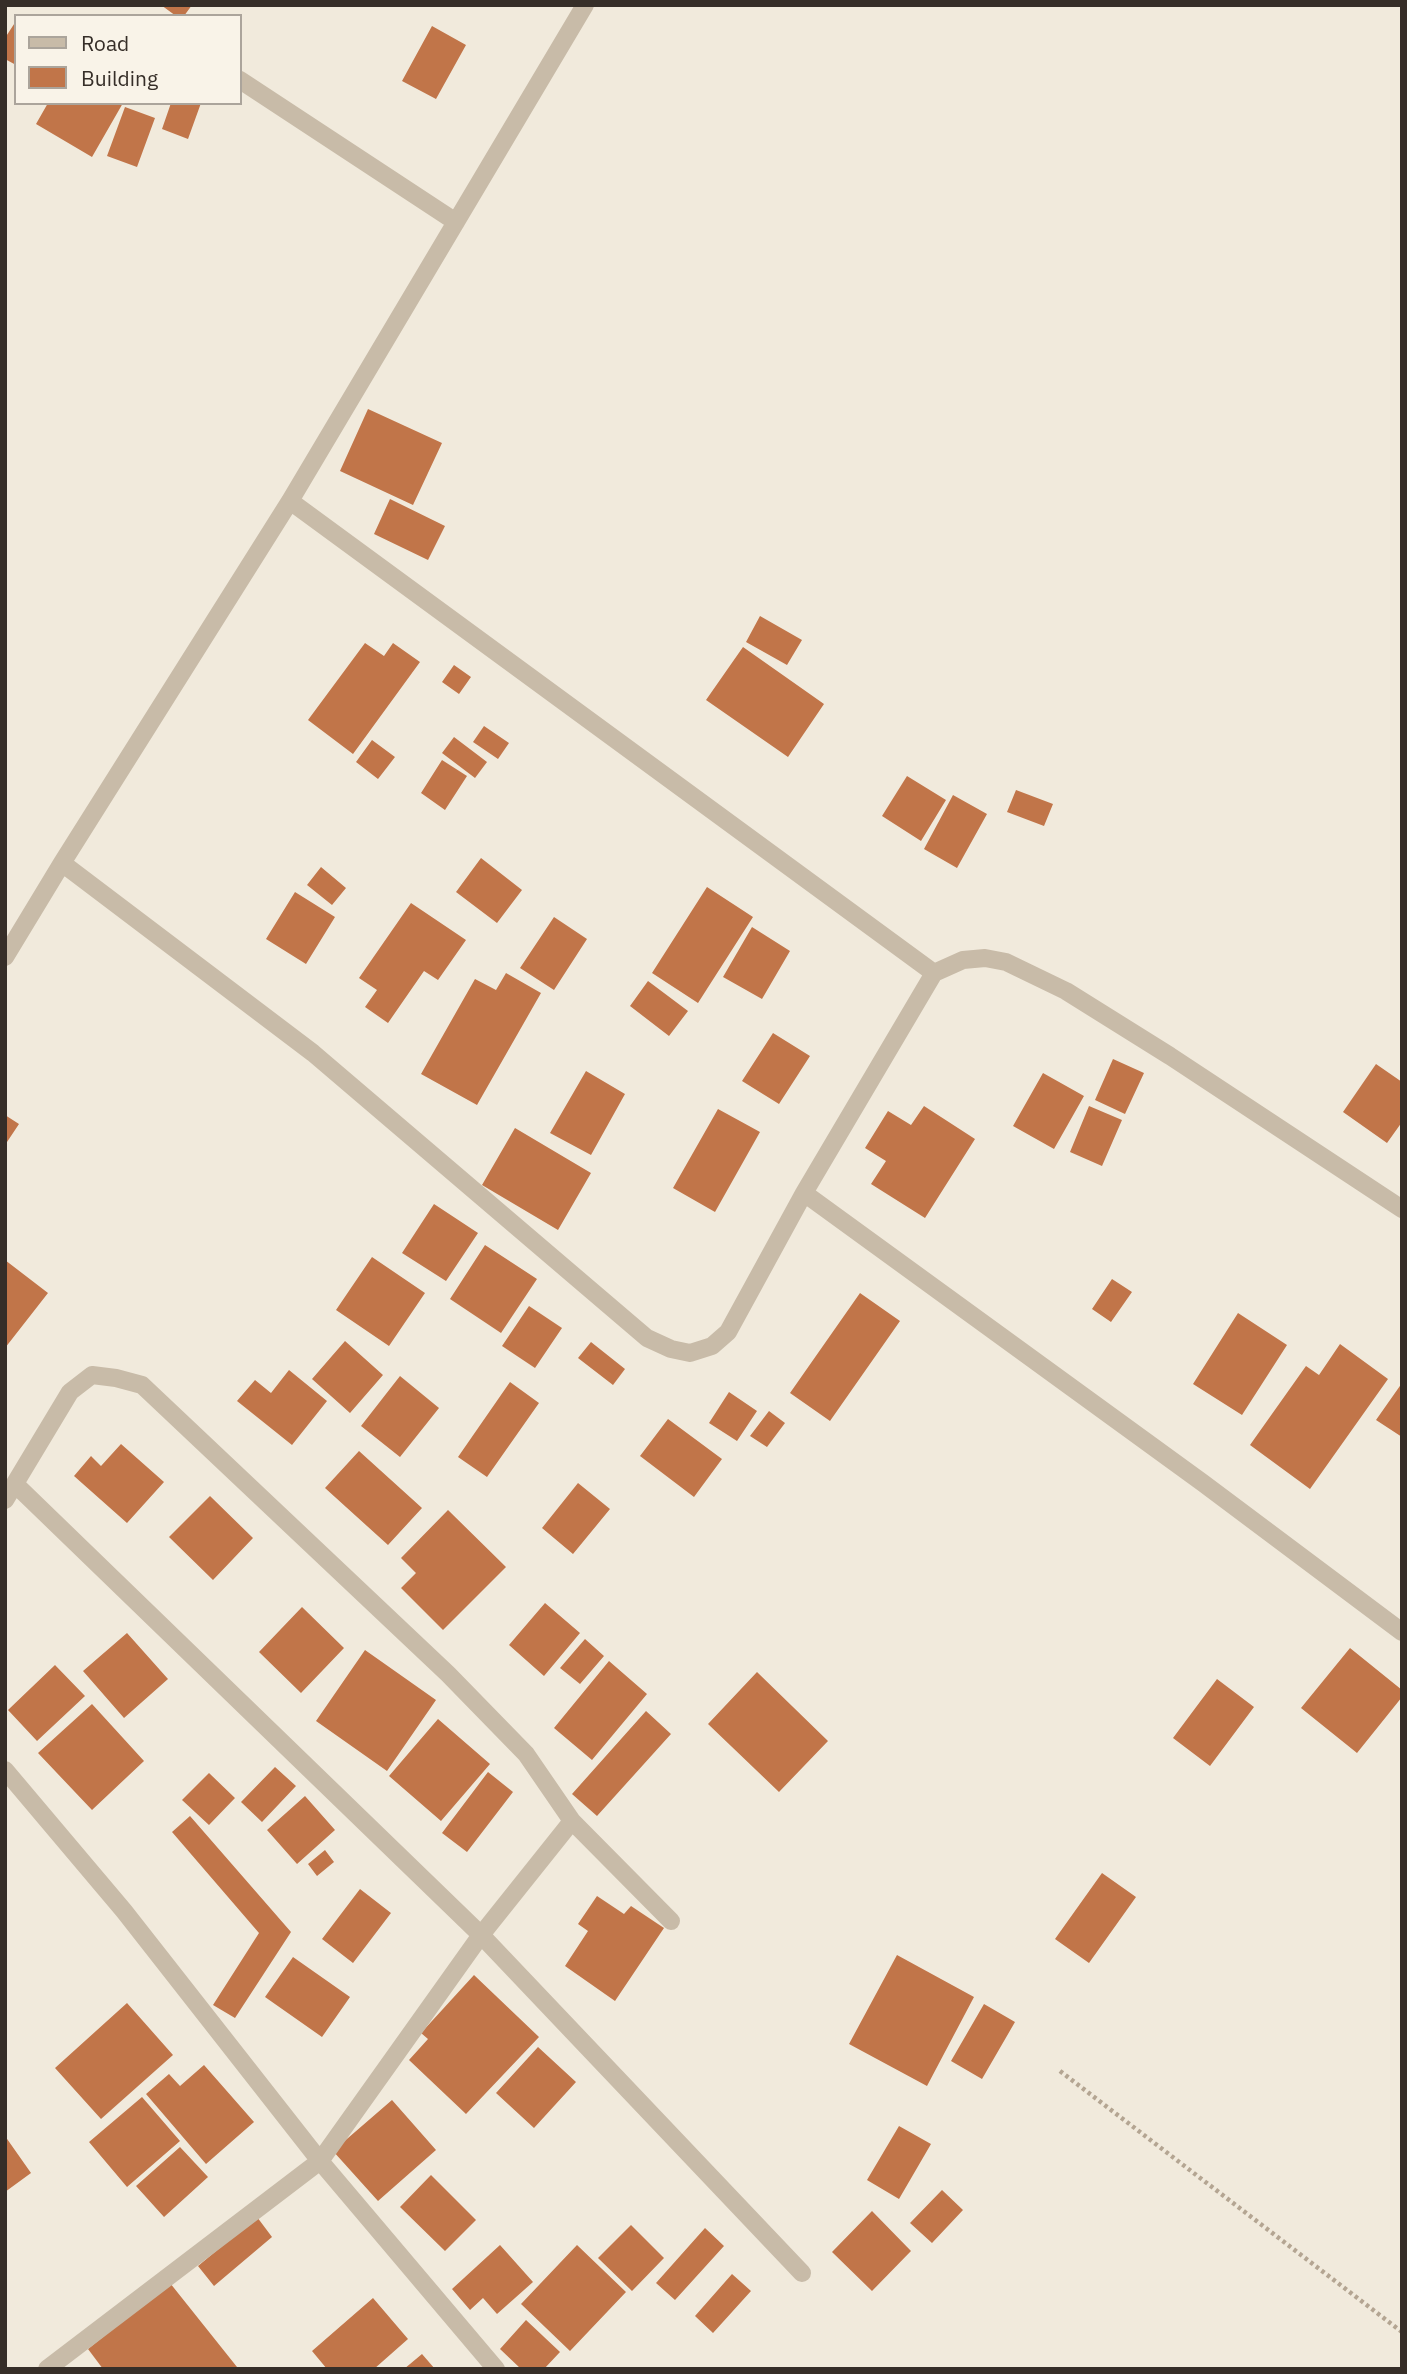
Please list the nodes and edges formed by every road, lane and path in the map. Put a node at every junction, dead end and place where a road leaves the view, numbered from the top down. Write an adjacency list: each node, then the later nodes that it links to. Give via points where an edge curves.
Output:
1 (585, 5): 3 (street)
2 (242, 81): 3 (street)
3 (456, 222): 4 (street)
4 (290, 501): 5 (street); 7 (street)
5 (62, 863): 6 (street); 8 (street, via 313,1053 647,1338 671,1349 690,1353 712,1346 728,1332)
6 (5, 957)
7 (934, 973): 8 (street); 9 (street, via 963,960 985,958 1041,977 1171,1056)
8 (804, 1193): 11 (street)
9 (1402, 1209)
10 (10, 1492): 13 (street, via 70,1392 92,1376 142,1385 448,1674 526,1754); 15 (street)
11 (1402, 1632)
12 (5, 1770): 17 (street, via 124,1911)
13 (572, 1821): 14 (street); 15 (street)
14 (671, 1921)
15 (481, 1935): 17 (street); 18 (street)
16 (1060, 2071): 19 (path)
17 (320, 2161): 20 (street); 21 (street)
18 (803, 2273)
19 (1402, 2332)
20 (47, 2369)
21 (496, 2369)

